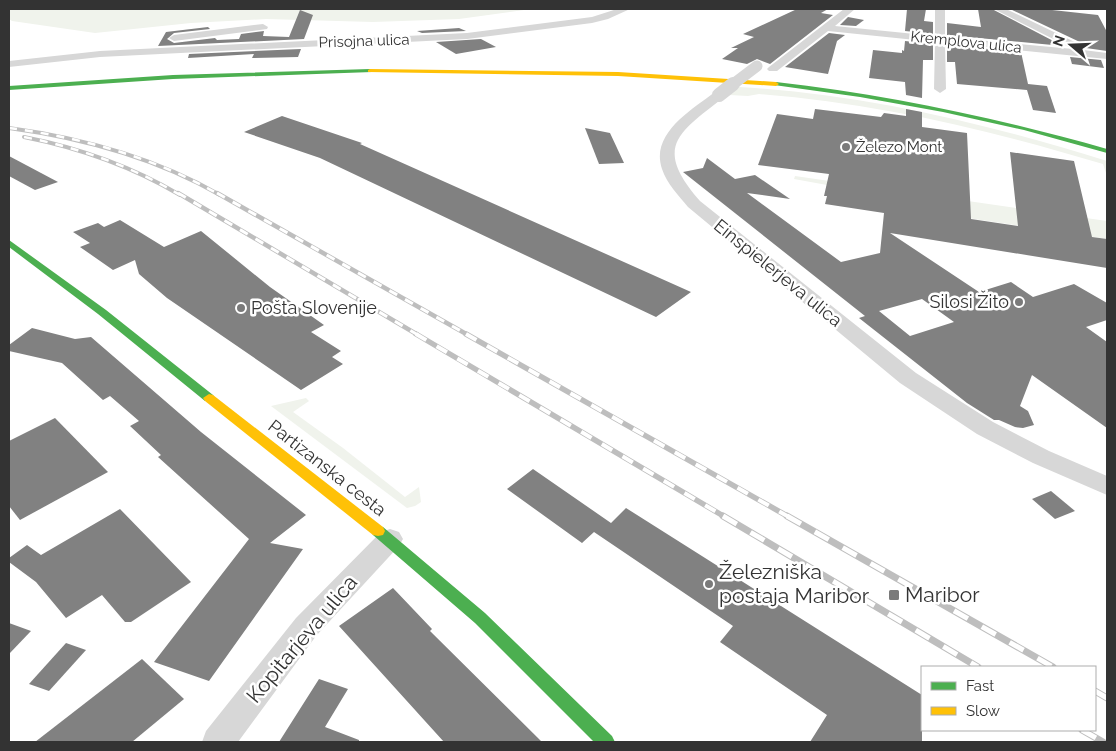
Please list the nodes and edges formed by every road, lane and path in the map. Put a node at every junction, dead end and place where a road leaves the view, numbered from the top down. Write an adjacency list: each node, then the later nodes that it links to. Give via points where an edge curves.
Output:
1 (625, 9): 10 (street, Prisojna ulica, via 592,20 467,36)
2 (835, 9): 9 (street)
3 (850, 9): 7 (street)
4 (940, 9): 8 (street)
5 (999, 9): 11 (street)
6 (262, 27): 10 (street, Prisojna ulica, via 172,38)
7 (825, 28): 8 (street, Kremplova ulica); 15 (street)
8 (940, 39): 11 (street, Kremplova ulica); 19 (street)
9 (781, 49)
10 (100, 54): 14 (street, Prisojna ulica)
11 (1093, 55): 12 (street, Kremplova ulica)
12 (1107, 56)
13 (761, 63): 23 (street, Einspielerjeva ulica, bridge, via 687,118 669,141 666,160 676,186 908,378 984,428)
14 (9, 64)
15 (773, 69)
16 (478, 71): 18 (main road, via 281,72); 20 (main road, via 667,76 818,89 934,107); 21 (main road, via 701,81 842,96 986,123)
17 (9, 83): 20 (main road, via 194,70 444,65 622,67 800,80 937,100 1041,123)
18 (9, 88)
19 (940, 89)
20 (1103, 146)
21 (1107, 156)
22 (9, 243): 24 (main road, Partizanska cesta, via 102,312)
23 (1107, 486)
24 (390, 539): 25 (street, Kopitarjeva ulica, via 306,627); 26 (main road, Partizanska cesta, via 480,618)
25 (218, 742)
26 (606, 742)

